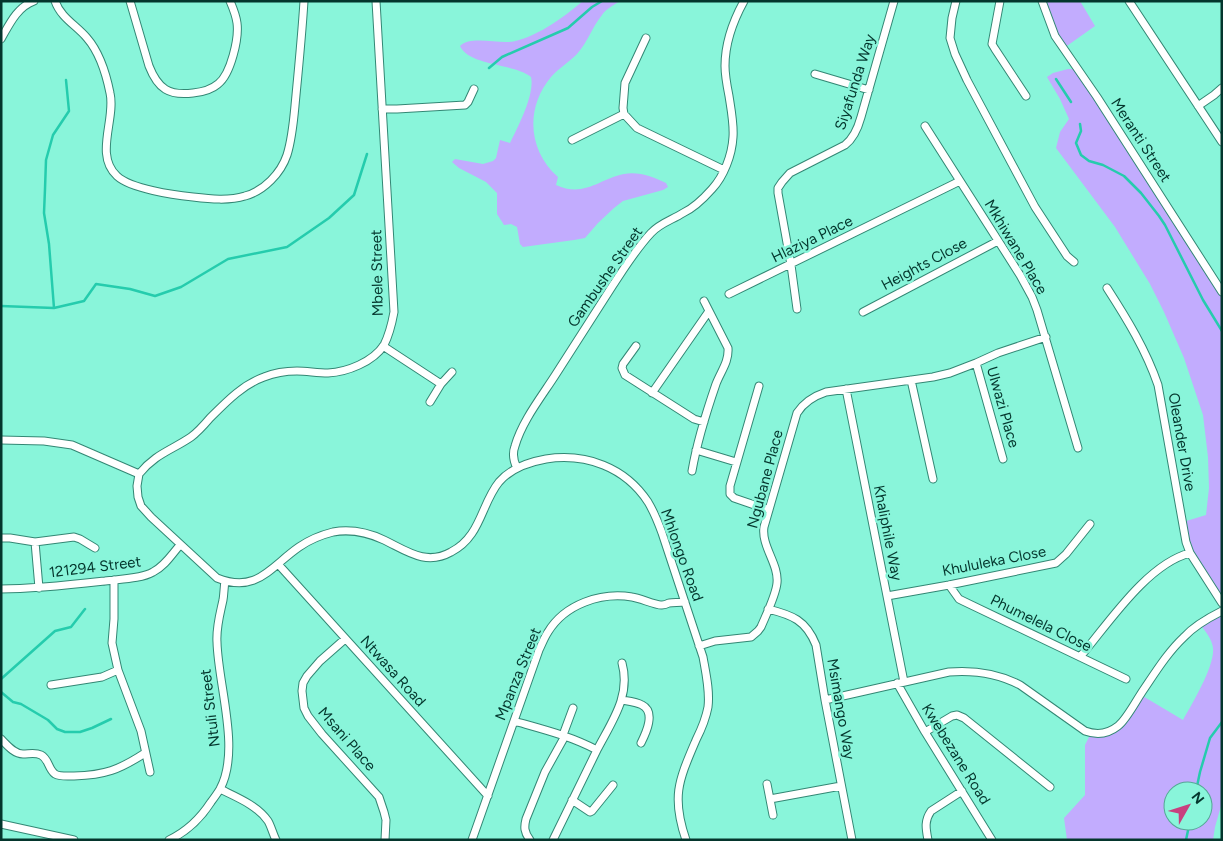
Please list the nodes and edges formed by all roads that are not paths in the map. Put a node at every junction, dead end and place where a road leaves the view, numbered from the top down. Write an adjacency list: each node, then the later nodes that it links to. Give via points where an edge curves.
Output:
1 (34, 1): 14 (street, via 17,14)
2 (55, 1): 5 (street, via 62,15 81,31 100,58 112,103 107,156 117,176 126,182 173,195 206,199 246,196 271,180 280,169 293,122)
3 (130, 1): 4 (street, via 149,66 157,82 180,94 212,89 226,74 237,39 237,24)
4 (230, 1)
5 (304, 1)
6 (376, 1): 21 (street, Mbele Street)
7 (744, 1): 26 (street, Gambushe Street, via 736,16 726,55 733,137)
8 (894, 1): 18 (street, Siyafunda Way)
9 (956, 1): 29 (street, via 950,38 955,54 1035,207)
10 (1000, 1): 19 (street, via 992,44)
11 (1042, 1): 32 (street, Meranti Street, via 1055,36)
12 (1129, 1): 20 (street)
13 (646, 38): 22 (street, via 625,83)
14 (1, 40)
15 (815, 74): 18 (street)
16 (1222, 88): 20 (street)
17 (474, 89): 21 (street, via 465,105)
18 (869, 90): 30 (street, Siyafunda Way, via 859,126 850,141 790,173 778,188)
19 (1026, 96)
20 (1198, 106): 25 (street)
21 (382, 109): 39 (street, Mbele Street, via 394,312)
22 (624, 114): 24 (street); 26 (street, via 637,128)
23 (925, 126): 27 (street, Mkhiwane Place)
24 (572, 140)
25 (1222, 142)
26 (724, 170): 55 (street, Gambushe Street, via 702,200 658,227 634,254 523,428 513,453)
27 (960, 181): 28 (street, Mkhiwane Place); 30 (street, Hlaziya Place)
28 (998, 241): 37 (street, Heights Close); 38 (street, Mkhiwane Place, via 1030,292)
29 (1074, 262)
30 (791, 264): 33 (street, Hlaziya Place); 35 (street, Siyafunda Way)
31 (1106, 288): 65 (street, Oleander Drive, via 1134,330 1158,385 1183,533)
32 (1222, 292)
33 (729, 294)
34 (704, 302): 36 (street)
35 (797, 309)
36 (709, 311): 47 (street); 49 (street, via 729,355)
37 (863, 312)
38 (1046, 337): 41 (street, Ngubane Place); 51 (street, Mkhiwane Place)
39 (383, 346): 44 (street); 57 (street, via 372,357 351,368 326,373 287,372 248,384 192,436 160,454)
40 (636, 346): 47 (street, via 623,371)
41 (976, 363): 43 (street, Ngubane Place, via 950,373); 53 (street, Ulwazi Place)
42 (452, 372): 44 (street)
43 (911, 380): 46 (street, Ngubane Place); 58 (street)
44 (442, 384): 48 (street)
45 (759, 386): 54 (street)
46 (846, 389): 59 (street, Ngubane Place, via 816,395 797,413); 72 (street, Khaliphile Way)
47 (652, 393): 49 (street)
48 (430, 402)
49 (704, 422): 52 (street)
50 (1, 440): 57 (street, via 72,445)
51 (1078, 448)
52 (696, 450): 54 (street); 56 (street)
53 (1003, 459)
54 (736, 462): 59 (street, via 730,494)
55 (517, 468): 66 (street, Mhlongo Road, via 499,482 472,534 462,546 450,553 437,557 415,556 376,536 349,531 313,539); 73 (street, Mhlongo Road, via 556,458 589,460 630,482 648,502 656,518)
56 (692, 471)
57 (139, 474): 63 (street, via 137,486 141,506)
58 (934, 479)
59 (769, 510): 75 (street, Ngubane Place, via 763,532 777,583)
60 (1090, 524): 69 (street, Khululeka Close, via 1056,563)
61 (1, 538): 62 (street)
62 (34, 542): 64 (street, via 74,537); 70 (street)
63 (180, 545): 67 (street, 121294 Street, via 156,571); 68 (street, via 217,578)
64 (95, 548)
65 (1190, 553): 74 (street, Oleander Drive); 79 (street, via 1180,555 1159,568 1134,592)
66 (278, 564): 68 (street, Mhlongo Road, via 254,580 241,583); 77 (street, Ntwasa Road)
67 (114, 580): 70 (street, 121294 Street); 81 (street, via 112,644)
68 (225, 581): 100 (street, Ntuli Street, via 216,640 229,748 228,766)
69 (949, 585): 72 (street, Khululeka Close); 79 (street, Phumelela Close, via 963,601)
70 (39, 588): 71 (street, 121294 Street)
71 (1, 589)
72 (887, 596): 83 (street, Khaliphile Way)
73 (684, 602): 78 (street, Mhlongo Road); 88 (street, Mpanza Street, via 661,606 632,596 606,596 584,602 567,612 544,639)
74 (1222, 603)
75 (768, 609): 78 (street, Ngubane Place, via 758,631 751,637); 86 (street, Msimango Way, via 788,614 808,630 816,645)
76 (1222, 611): 83 (street, via 1183,637 1120,724 1101,733 1085,730 1020,685 997,675 958,671)
77 (345, 639): 102 (street, Ntwasa Road); 110 (street, Msani Place, via 307,676 302,691 304,708 322,734 379,798 386,820)
78 (699, 646): 114 (street, Mhlongo Road, via 706,675 708,706 677,795)
79 (1080, 657): 82 (street, Phumelela Close)
80 (622, 663): 85 (street, via 625,679)
81 (118, 670): 84 (street); 94 (street)
82 (1126, 679)
83 (900, 682): 86 (street); 89 (street, Kwebezane Road)
84 (51, 685)
85 (622, 700): 92 (street, via 642,705 648,712 650,718); 93 (street)
86 (825, 700): 98 (street, Msimango Way)
87 (573, 708): 90 (street)
88 (514, 721): 90 (street); 102 (street, Mpanza Street)
89 (925, 732): 99 (street, via 952,716 964,718); 101 (street, Kwebezane Road)
90 (564, 736): 93 (street); 112 (street, via 526,818 524,830)
91 (1, 739): 94 (street, via 17,753 44,757 55,774 63,776 108,772)
92 (641, 743)
93 (597, 750): 104 (street)
94 (146, 753): 95 (street)
95 (150, 772)
96 (767, 784): 103 (street)
97 (613, 785): 104 (street, via 592,812)
98 (842, 786): 103 (street); 115 (street, Msimango Way)
99 (1050, 787)
100 (220, 789): 108 (street, Ntuli Street, via 200,819); 109 (street, via 260,812 269,822)
101 (962, 791): 116 (street, via 931,811 926,823); 117 (street, Kwebezane Road)
102 (488, 796): 111 (street, Mpanza Street)
103 (770, 799): 105 (street)
104 (572, 800): 113 (street)
105 (772, 814)
106 (1, 824): 107 (street)
107 (74, 840)
108 (170, 840)
109 (276, 840)
110 (385, 840)
111 (472, 840)
112 (530, 840)
113 (553, 840)
114 (686, 840)
115 (852, 840)
116 (928, 840)
117 (992, 840)

